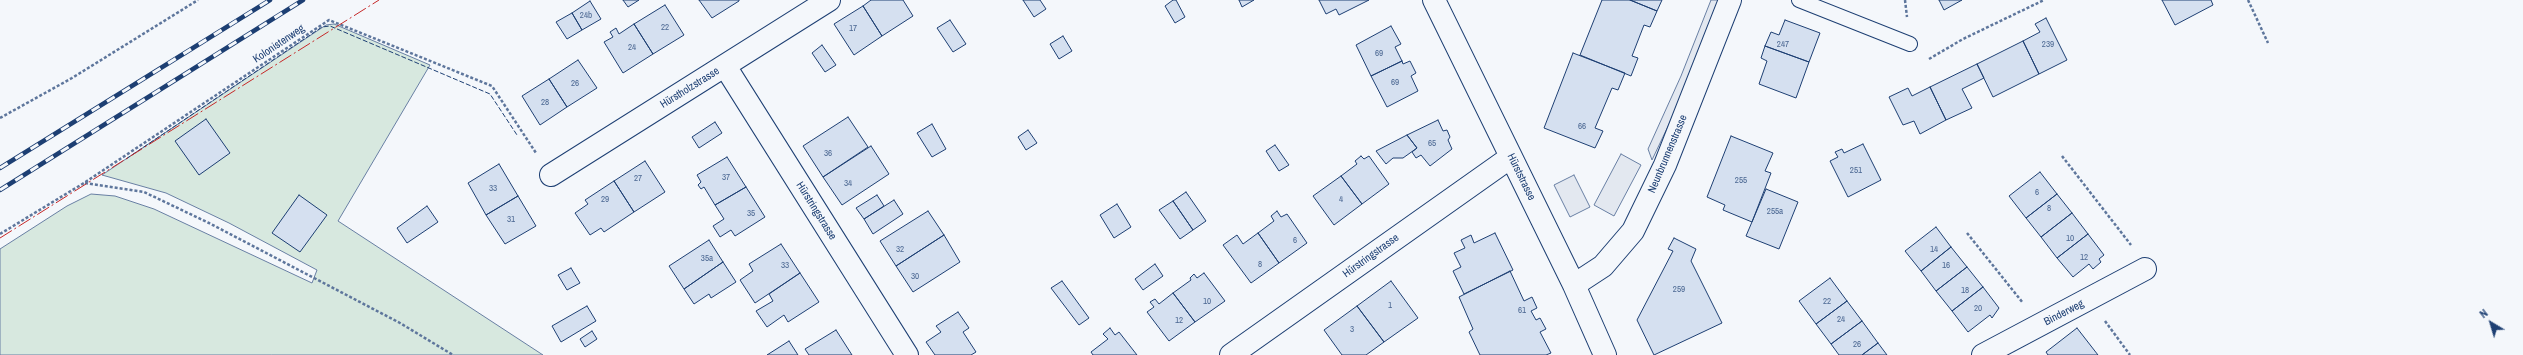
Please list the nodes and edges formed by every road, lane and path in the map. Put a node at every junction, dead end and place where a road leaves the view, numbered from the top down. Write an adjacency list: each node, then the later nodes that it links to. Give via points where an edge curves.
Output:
1 (198, 0): 11 (path, via 72,78)
2 (829, 0): 10 (street, Hürstholzstrasse)
3 (1434, 0): 12 (street, Hürststrasse)
4 (1730, 0): 19 (street, Neunbrunnenstrasse, via 1665,165 1633,231 1603,266)
5 (1799, 0): 9 (lane)
6 (2044, 0): 9 (path, via 1963,39 1924,62)
7 (2248, 0): 8 (path)
8 (2268, 43)
9 (1910, 44)
10 (725, 66): 14 (street, Hürstholzstrasse); 23 (street, Hürstringstrasse)
11 (0, 118)
12 (1511, 156): 19 (street, Hürststrasse); 24 (street, Hürstringstrasse)
13 (2062, 156): 18 (path)
14 (551, 175): 15 (path, Kolonistenweg, via 492,86 330,20)
15 (84, 183): 17 (path, Kolonistenweg); 22 (path, via 144,192 393,319)
16 (1967, 233): 21 (path)
17 (0, 234)
18 (2140, 260): 20 (street, Binderweg)
19 (1574, 285): 25 (street, Hürststrasse)
20 (2089, 301): 21 (street, Binderweg); 27 (path)
21 (2041, 325): 26 (street, Binderweg)
22 (453, 355)
23 (907, 355)
24 (1231, 355)
25 (1605, 355)
26 (1983, 355)
27 (2130, 355)

